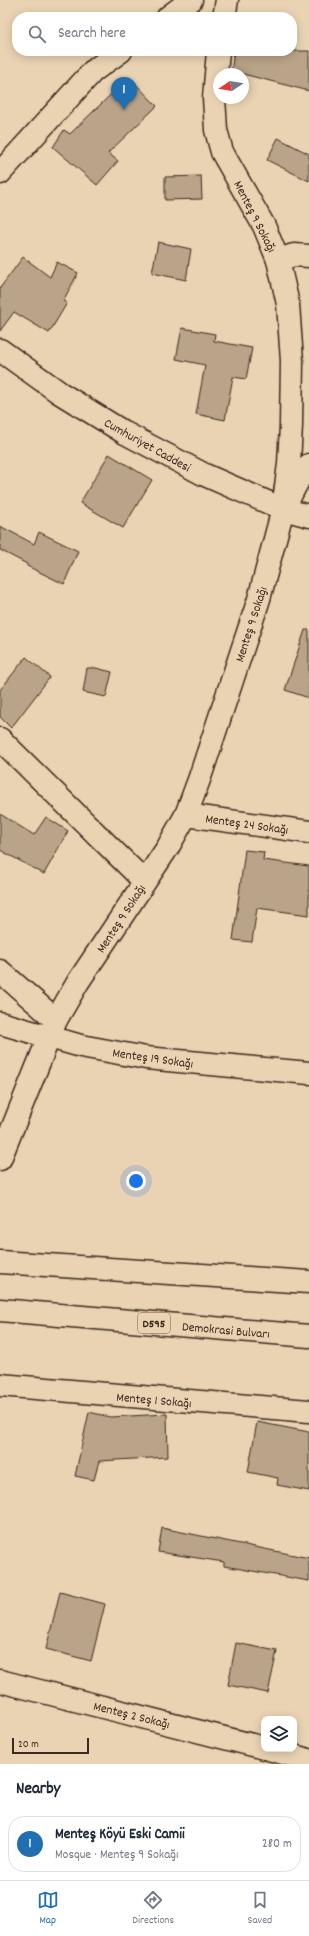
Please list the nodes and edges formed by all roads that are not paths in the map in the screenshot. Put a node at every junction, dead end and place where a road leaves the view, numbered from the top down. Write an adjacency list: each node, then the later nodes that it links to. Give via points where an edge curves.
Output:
1 (192, 0): 3 (main road)
2 (228, 0): 4 (main road)
3 (175, 12)
4 (225, 12)
5 (114, 56): 7 (main road, via 93,71)
6 (218, 56): 9 (main road, Menteş 9 Sokağı, via 214,98 216,130 222,152 264,226)
7 (0, 173)
8 (309, 256): 9 (main road, via 294,254)
9 (278, 260): 12 (main road, Menteş 9 Sokağı, via 288,304 292,361 289,464)
10 (0, 350): 12 (main road, Cumhuriyet Caddesi, via 60,393 125,433 205,475)
11 (306, 472): 12 (main road)
12 (283, 509): 13 (main road, Cumhuriyet Caddesi); 15 (main road, Menteş 9 Sokağı, via 259,599)
13 (309, 516)
14 (0, 739): 17 (main road)
15 (186, 815): 16 (main road, Menteş 24 Sokağı); 17 (main road, Menteş 9 Sokağı)
16 (309, 832)
17 (144, 881): 20 (main road, Menteş 9 Sokağı)
18 (0, 971): 20 (main road)
19 (0, 1023): 20 (main road, Menteş 19 Sokağı)
20 (53, 1029): 21 (main road, Menteş 19 Sokağı, via 111,1052 146,1058); 22 (main road, Menteş 9 Sokağı)
21 (309, 1073)
22 (0, 1159)
23 (0, 1262): 24 (main road)
24 (309, 1282)
25 (0, 1310): 26 (main road, Demokrasi Bulvarı / D595)
26 (309, 1336)
27 (0, 1385): 28 (main road, Menteş 1 Sokağı)
28 (309, 1411)
29 (0, 1681): 30 (main road, Menteş 2 Sokağı)
30 (261, 1747)
31 (279, 1752): 32 (main road)
32 (309, 1760)

